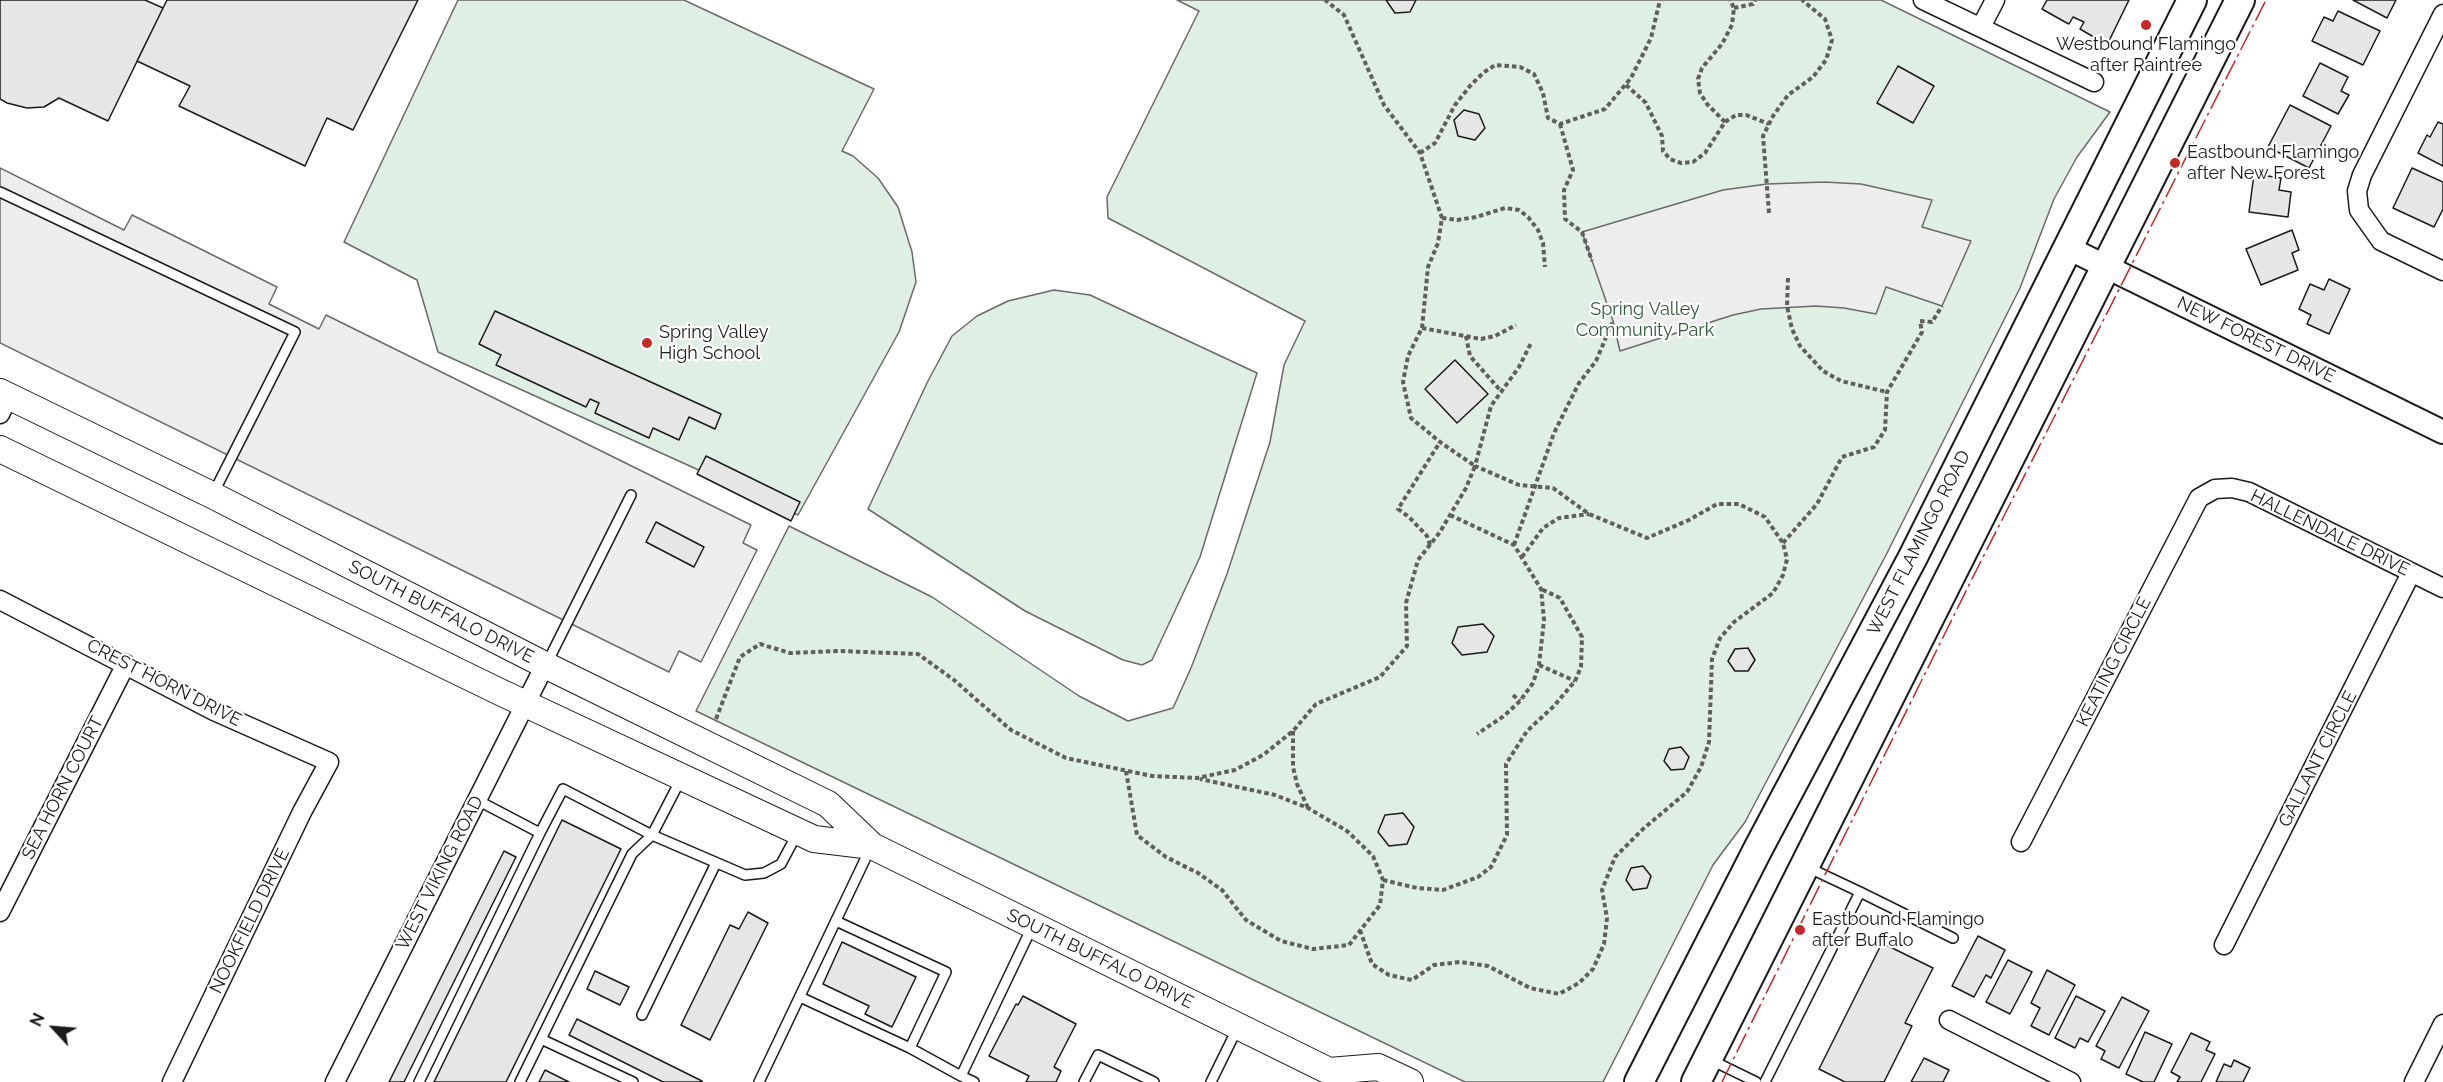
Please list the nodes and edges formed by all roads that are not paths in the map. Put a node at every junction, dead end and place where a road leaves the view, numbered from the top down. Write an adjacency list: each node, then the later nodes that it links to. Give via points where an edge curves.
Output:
1 (1923, 0): 6 (street)
2 (1995, 0): 6 (street)
3 (2192, 0): 9 (main road, WEST FLAMINGO ROAD)
4 (2240, 0): 10 (main road)
5 (2443, 14): 11 (street, via 2357,191 2359,210 2381,241)
6 (1981, 27): 7 (street)
7 (2094, 82)
8 (0, 192): 16 (lane, via 295,332)
9 (2068, 248): 10 (street, NEW FOREST DRIVE); 61 (main road, WEST FLAMINGO ROAD, via 1913,557)
10 (2106, 266): 13 (street, NEW FOREST DRIVE); 33 (main road)
11 (2443, 271)
12 (3, 400): 16 (main road, SOUTH BUFFALO DRIVE)
13 (2443, 432)
14 (0, 449): 23 (main road, SOUTH BUFFALO DRIVE)
15 (2215, 489): 18 (street, HALLENDALE DRIVE, via 2249,492); 30 (street, KEATING CIRCLE, via 2199,498)
16 (212, 495): 22 (main road, SOUTH BUFFALO DRIVE)
17 (632, 495): 22 (lane)
18 (2411, 573): 19 (street, HALLENDALE DRIVE); 39 (street, GALLANT CIRCLE)
19 (2443, 588)
20 (0, 600): 21 (street, CREST HORN DRIVE)
21 (126, 664): 24 (street, CREST HORN DRIVE, via 214,711); 35 (street, SEA HORN COURT)
22 (546, 665): 23 (street, WEST VIKING ROAD); 31 (main road, SOUTH BUFFALO DRIVE, via 828,804)
23 (525, 704): 25 (main road, SOUTH BUFFALO DRIVE); 26 (street, WEST VIKING ROAD)
24 (329, 762): 50 (street, NOOKFIELD DRIVE)
25 (682, 778): 27 (main road, SOUTH BUFFALO DRIVE); 29 (lane)
26 (477, 800): 28 (lane); 51 (street, WEST VIKING ROAD)
27 (798, 831): 31 (main road, SOUTH BUFFALO DRIVE, via 814,839); 32 (lane, via 781,864 764,873 745,875)
28 (540, 833): 29 (lane, via 562,789); 52 (lane)
29 (652, 836): 32 (lane); 45 (lane, via 632,854)
30 (2021, 842)
31 (872, 846): 36 (lane); 37 (main road, SOUTH BUFFALO DRIVE)
32 (716, 863): 41 (lane)
33 (1806, 866): 34 (lane); 47 (main road)
34 (1860, 892): 38 (lane); 63 (lane)
35 (0, 912)
36 (836, 921): 40 (lane); 46 (lane, via 946,972)
37 (1033, 925): 44 (main road, SOUTH BUFFALO DRIVE); 48 (lane)
38 (1953, 938)
39 (2224, 945)
40 (800, 997): 46 (lane); 55 (lane)
41 (642, 1015)
42 (1949, 1020): 64 (street)
43 (2443, 1024): 65 (street)
44 (1239, 1026): 49 (main road, SOUTH BUFFALO DRIVE); 59 (lane)
45 (541, 1039): 53 (lane); 54 (lane)
46 (910, 1048): 48 (lane)
47 (1702, 1070): 62 (lane)
48 (961, 1076): 56 (lane)
49 (1333, 1076): 60 (main road, SOUTH BUFFALO DRIVE, via 1378,1067)
50 (172, 1082)
51 (335, 1082)
52 (418, 1082)
53 (520, 1082)
54 (633, 1082)
55 (759, 1082)
56 (974, 1082)
57 (1084, 1082): 58 (lane, via 1098,1055)
58 (1154, 1082)
59 (1211, 1082)
60 (1410, 1082)
61 (1639, 1082)
62 (1756, 1082)
63 (1765, 1082)
64 (2071, 1082)
65 (2414, 1082)

